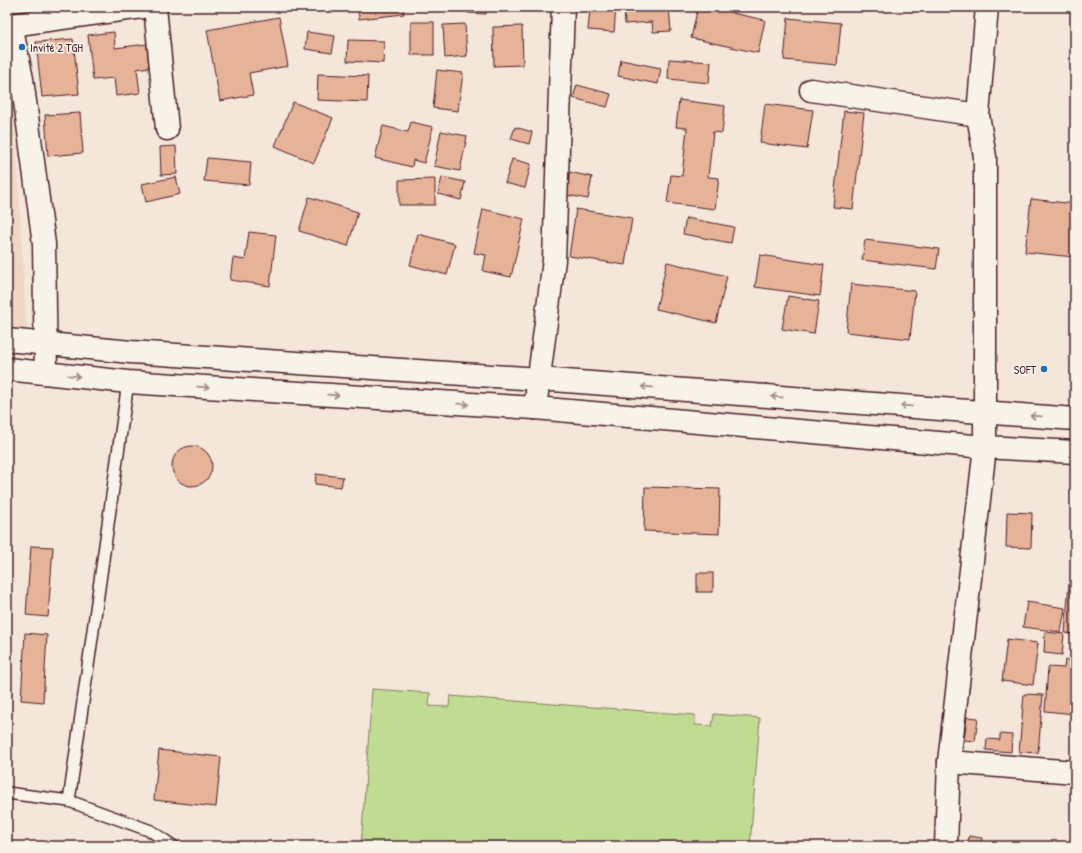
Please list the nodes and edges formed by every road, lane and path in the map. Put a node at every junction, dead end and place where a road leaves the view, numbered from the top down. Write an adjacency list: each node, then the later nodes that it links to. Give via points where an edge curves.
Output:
1 (142, 7): 5 (street)
2 (155, 7): 8 (street)
3 (563, 7): 13 (street, via 554,260)
4 (987, 7): 7 (street)
5 (9, 20): 10 (street, via 22,79 44,244)
6 (811, 90): 7 (street)
7 (978, 115): 16 (street, via 985,157)
8 (167, 129)
9 (7, 340): 10 (street)
10 (46, 343): 12 (street); 13 (street, via 131,352)
11 (7, 369): 12 (street)
12 (46, 373): 14 (street, one-way to 14)
13 (539, 379): 15 (street); 16 (street, one-way to 13)
14 (128, 382): 15 (street, one-way to 15); 23 (lane)
15 (535, 408): 18 (street)
16 (986, 412): 17 (street, one-way to 16); 18 (street)
17 (1075, 419)
18 (985, 447): 19 (street); 20 (street)
19 (1075, 452)
20 (949, 762): 21 (street); 25 (street)
21 (1075, 772)
22 (7, 793): 23 (lane)
23 (69, 801): 24 (lane, via 151,831)
24 (173, 846)
25 (946, 846)

